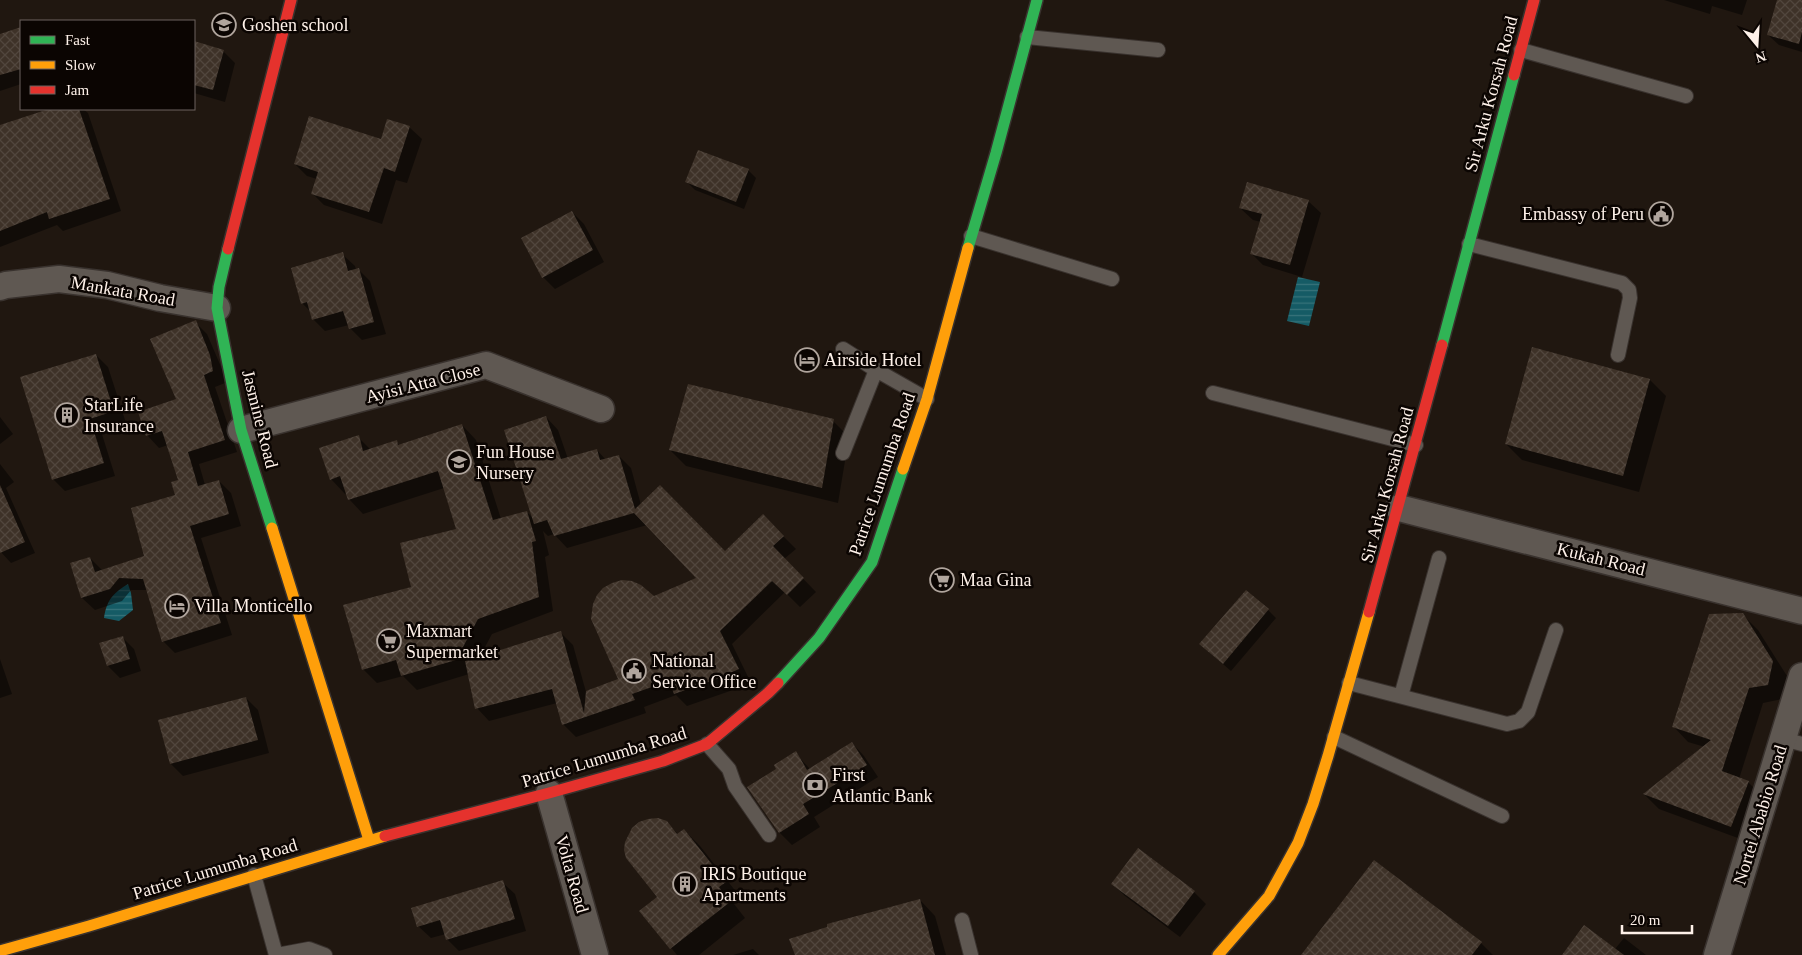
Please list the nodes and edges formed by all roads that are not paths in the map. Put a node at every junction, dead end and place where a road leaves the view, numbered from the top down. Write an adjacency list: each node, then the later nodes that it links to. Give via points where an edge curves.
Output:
1 (291, 0): 12 (street, Jasmine Road)
2 (1037, 0): 4 (street, Patrice Lumumba Road)
3 (1534, 0): 6 (street, Sir Arku Korsah Road)
4 (1027, 37): 5 (lane); 8 (street, Patrice Lumumba Road)
5 (1158, 50)
6 (1521, 50): 7 (lane); 9 (street, Sir Arku Korsah Road)
7 (1686, 96)
8 (971, 236): 10 (lane); 17 (street, Patrice Lumumba Road)
9 (1469, 244): 14 (lane, via 1622,283 1629,290 1630,298); 20 (street, Sir Arku Korsah Road)
10 (1112, 280)
11 (0, 287): 12 (street, Mankata Road, via 59,279 107,285)
12 (216, 308): 19 (street, Jasmine Road)
13 (844, 349): 15 (lane)
14 (1618, 355)
15 (876, 370): 17 (lane); 21 (lane)
16 (1213, 393): 20 (lane)
17 (927, 399): 31 (street, Patrice Lumumba Road, via 872,562 820,638 768,692)
18 (601, 409): 19 (street, Ayisi Atta Close, via 486,365)
19 (241, 430): 35 (street, Jasmine Road)
20 (1416, 445): 22 (street, Sir Arku Korsah Road)
21 (843, 453)
22 (1400, 508): 24 (street, Kukah Road); 27 (street, Sir Arku Korsah Road)
23 (1439, 558): 28 (lane)
24 (1802, 611)
25 (1556, 630): 28 (lane, via 1528,712 1519,721 1507,724)
26 (1802, 676): 30 (street, Nortei Ababio Road)
27 (1349, 683): 28 (lane); 29 (street, Sir Arku Korsah Road)
28 (1401, 696)
29 (1334, 737): 33 (lane); 43 (street, Sir Arku Korsah Road, via 1298,843 1269,896)
30 (1792, 742): 44 (street, Nortei Ababio Road)
31 (707, 744): 32 (street, Patrice Lumumba Road, via 663,761); 34 (lane, via 729,769 735,786)
32 (548, 793): 35 (street, Patrice Lumumba Road); 41 (street, Volta Road)
33 (1502, 816)
34 (769, 835)
35 (369, 840): 36 (street, Patrice Lumumba Road)
36 (254, 875): 38 (street, Patrice Lumumba Road); 39 (lane)
37 (962, 920): 42 (lane)
38 (0, 951)
39 (276, 955): 40 (lane, via 309,949)
40 (324, 955)
41 (595, 955)
42 (971, 955)
43 (1218, 955)
44 (1717, 955)

